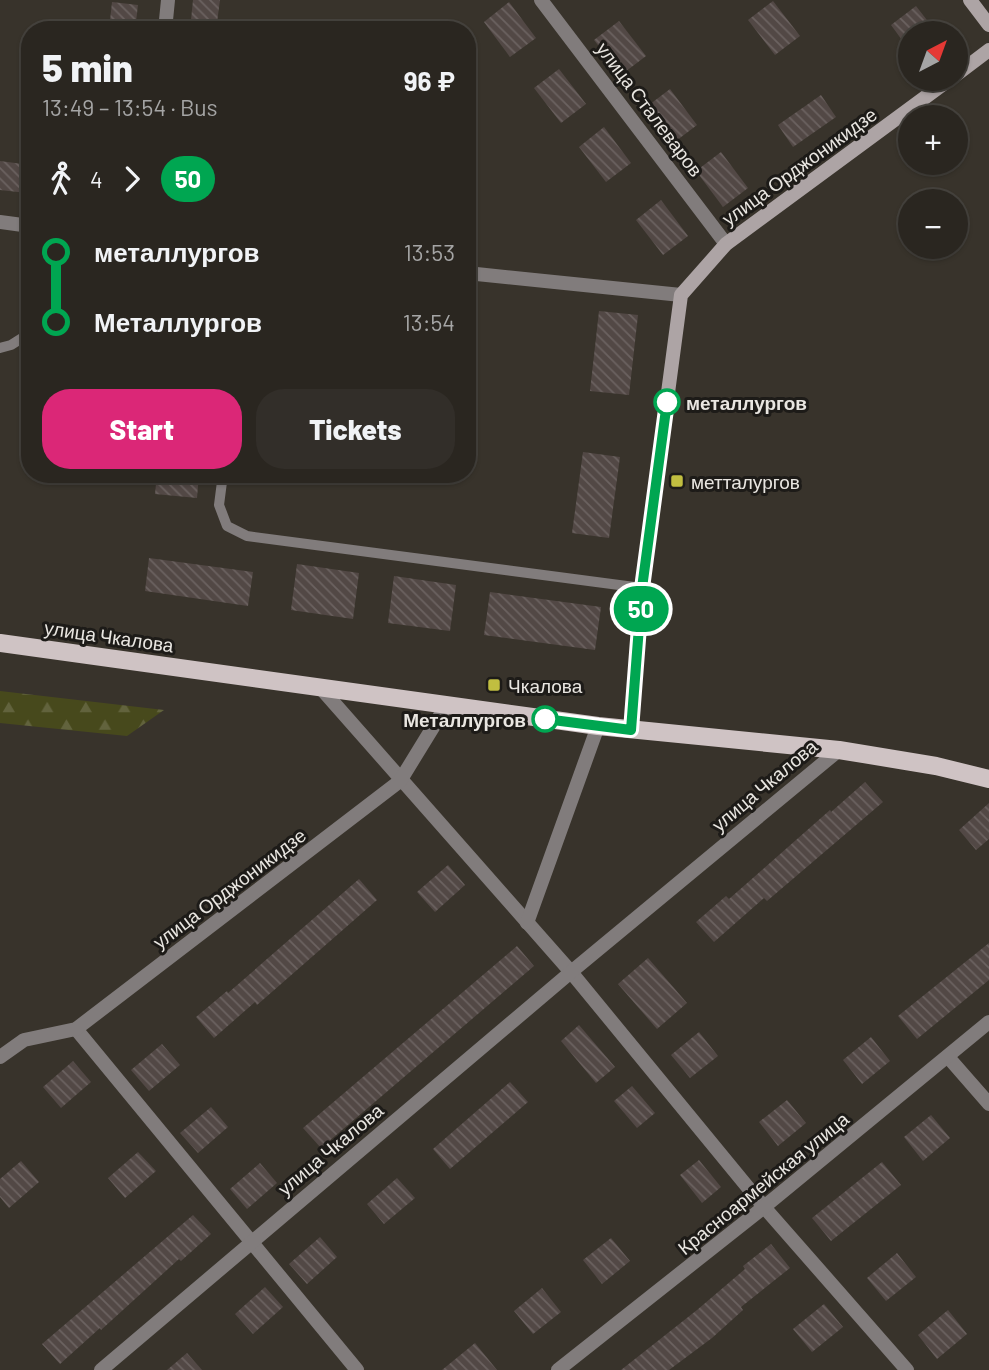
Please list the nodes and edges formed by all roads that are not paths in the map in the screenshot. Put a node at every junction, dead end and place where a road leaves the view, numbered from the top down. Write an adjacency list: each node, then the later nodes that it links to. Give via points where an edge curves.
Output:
1 (168, 0): 4 (street)
2 (541, 0): 11 (street, улица Сталеваров)
3 (970, 0): 5 (main road)
4 (165, 21)
5 (989, 25)
6 (989, 50): 7 (main road)
7 (968, 66)
8 (934, 91): 11 (main road, улица Орджоникидзе)
9 (0, 222): 10 (street)
10 (21, 225)
11 (726, 244): 13 (main road, улица Орджоникидзе)
12 (476, 274): 13 (street)
13 (681, 295): 17 (main road)
14 (21, 339): 15 (lane)
15 (0, 348)
16 (222, 483): 17 (lane, via 219,505 227,526 247,536)
17 (642, 588): 22 (main road)
18 (0, 643): 19 (main road, улица Чкалова)
19 (319, 686): 20 (main road, улица Чкалова); 25 (street)
20 (446, 706): 21 (main road, улица Чкалова); 25 (street, улица Орджоникидзе)
21 (598, 726): 22 (main road, улица Чкалова); 26 (street)
22 (631, 730): 23 (main road, улица Чкалова)
23 (839, 750): 24 (main road); 27 (street, улица Чкалова)
24 (989, 779)
25 (400, 781): 26 (street); 29 (street, улица Орджоникидзе)
26 (527, 923): 27 (street)
27 (571, 972): 33 (street); 34 (street, улица Чкалова)
28 (989, 1022): 31 (street, Красноармейская улица)
29 (76, 1030): 30 (street, улица Орджоникидзе, via 24,1040); 34 (street)
30 (0, 1057)
31 (948, 1057): 32 (street); 33 (street, Красноармейская улица)
32 (989, 1104)
33 (764, 1207): 37 (street, Красноармейская улица); 38 (street)
34 (251, 1244): 35 (street, улица Чкалова); 36 (street)
35 (101, 1370)
36 (357, 1370)
37 (558, 1370)
38 (907, 1370)

